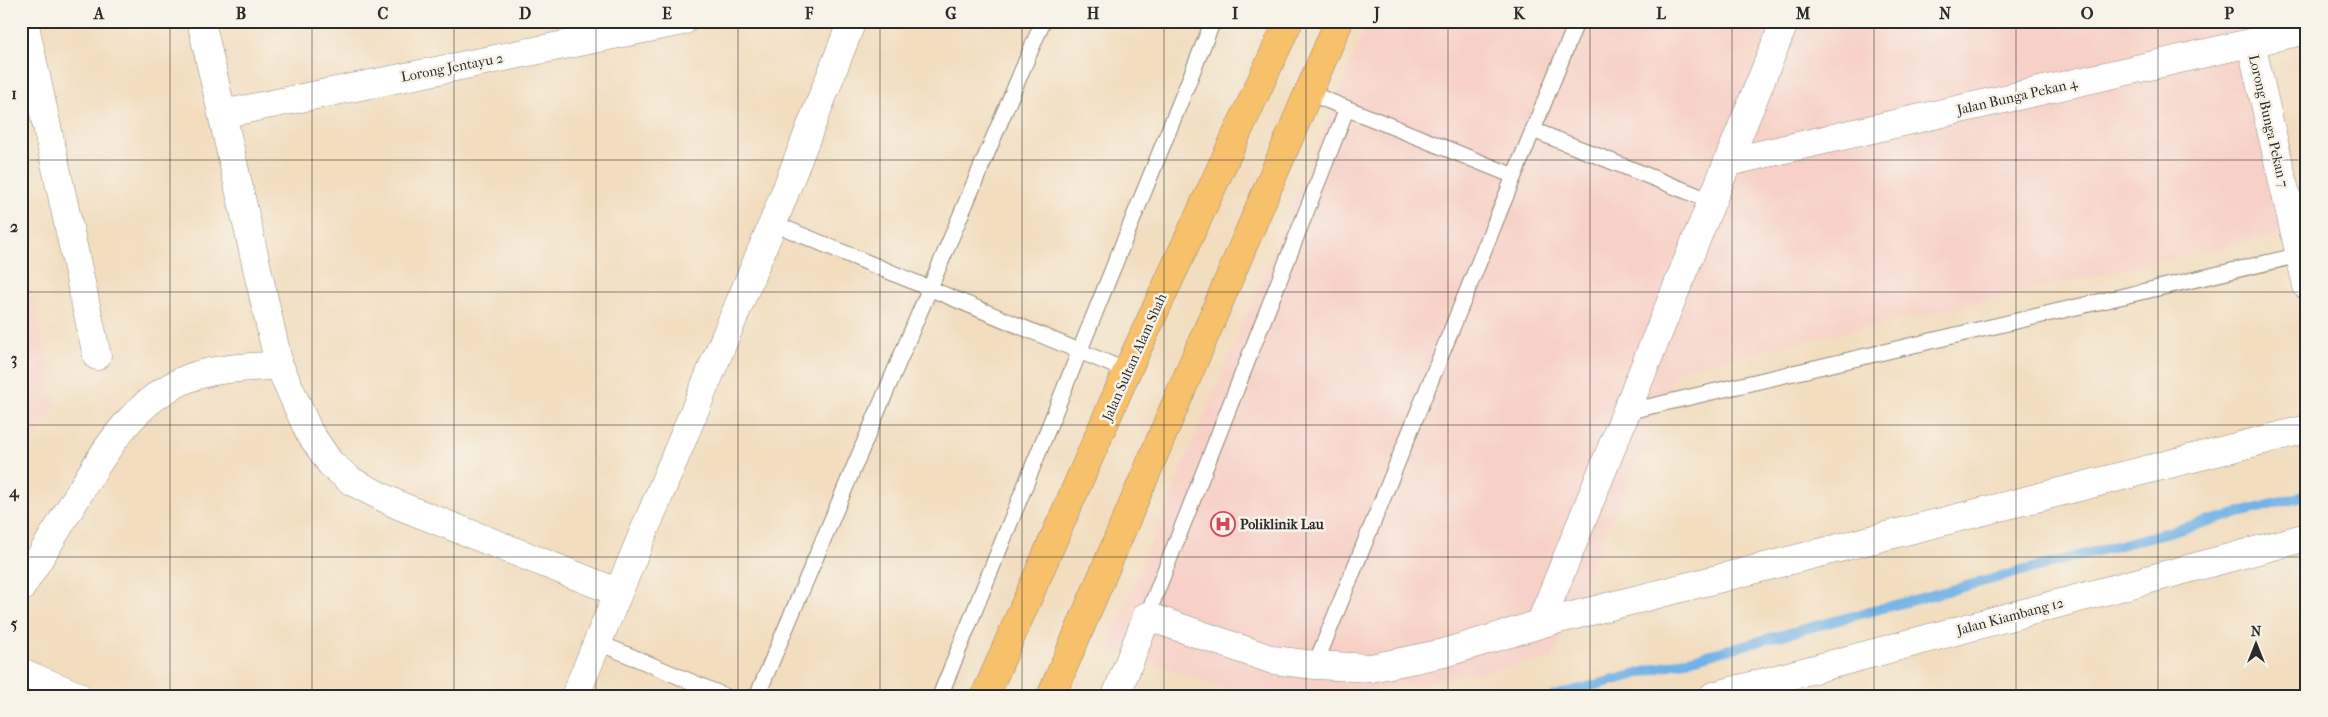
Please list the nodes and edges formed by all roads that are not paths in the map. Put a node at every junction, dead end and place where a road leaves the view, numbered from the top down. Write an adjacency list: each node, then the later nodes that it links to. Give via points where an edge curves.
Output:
1 (24, 21): 26 (street)
2 (201, 21): 16 (street)
3 (683, 21): 12 (street, Lorong Jentayu 2)
4 (852, 21): 21 (street)
5 (1043, 21): 24 (lane)
6 (1213, 21): 25 (lane)
7 (1288, 21): 28 (highway, Jalan Sultan Alam Shah)
8 (1339, 21): 14 (highway)
9 (1577, 21): 17 (lane)
10 (1784, 21): 18 (street)
11 (2307, 30): 13 (street, Jalan Bunga Pekan 4)
12 (565, 33): 16 (street, Lorong Jentayu 2)
13 (2251, 43): 18 (street, Jalan Bunga Pekan 4); 22 (street, Lorong Bunga Pekan 7)
14 (1309, 92): 15 (lane); 45 (highway)
15 (1347, 108): 19 (lane); 34 (lane)
16 (222, 114): 27 (street)
17 (1533, 130): 19 (lane); 20 (lane)
18 (1728, 162): 20 (street)
19 (1514, 176): 37 (lane)
20 (1711, 201): 29 (street)
21 (772, 223): 24 (lane); 33 (street)
22 (2300, 255): 23 (street, Lorong Bunga Pekan 7); 29 (lane)
23 (2307, 286)
24 (930, 289): 25 (lane); 42 (lane)
25 (1079, 352): 28 (lane); 43 (lane)
26 (96, 356)
27 (279, 365): 32 (street, via 213,371 188,378 157,394 139,409 108,446); 33 (street, via 309,432 330,463 351,481 398,505)
28 (1127, 371): 44 (highway, Jalan Sultan Alam Shah)
29 (1626, 412): 35 (street)
30 (2307, 429): 35 (street)
31 (2307, 537): 47 (street, Jalan Kiambang 12)
32 (21, 588)
33 (617, 592): 36 (street)
34 (1147, 616): 37 (street, via 1273,660); 46 (street)
35 (1540, 624): 37 (street, via 1444,653 1371,668)
36 (597, 642): 40 (street); 41 (lane)
37 (1315, 665)
38 (21, 672): 39 (street)
39 (78, 696)
40 (575, 696)
41 (725, 696)
42 (757, 696)
43 (940, 696)
44 (985, 696)
45 (1050, 696)
46 (1116, 696)
47 (1713, 696)

